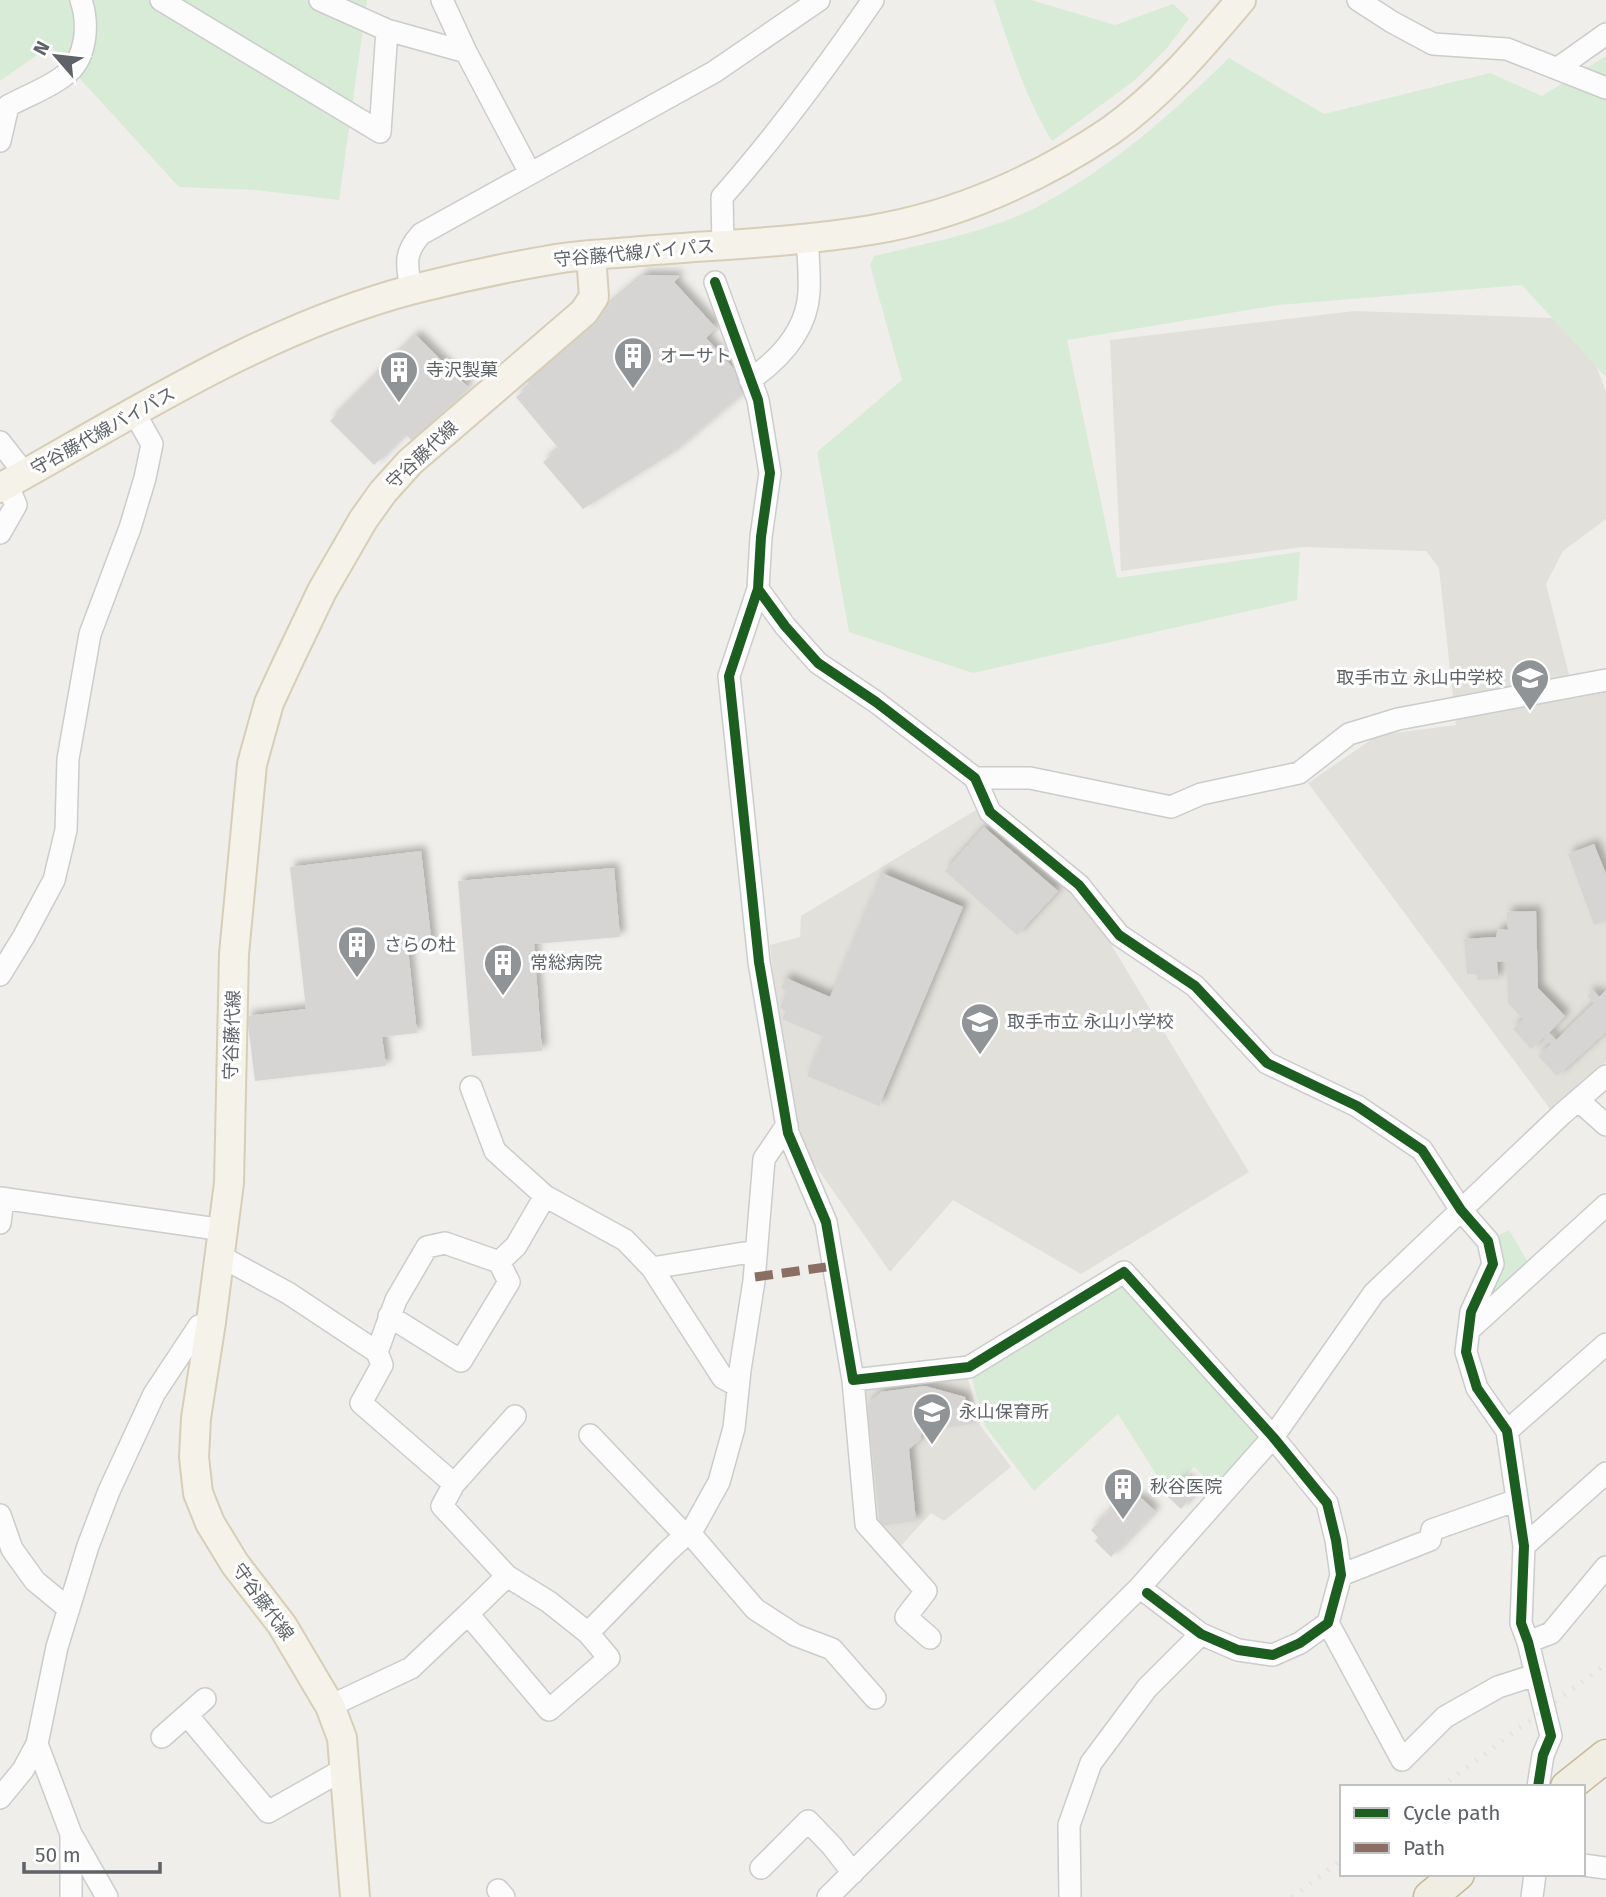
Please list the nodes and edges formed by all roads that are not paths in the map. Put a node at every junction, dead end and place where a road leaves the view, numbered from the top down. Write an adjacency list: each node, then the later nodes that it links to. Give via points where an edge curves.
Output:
1 (81, 0): 14 (street, via 85,39 79,57 67,75 8,106)
2 (161, 0): 9 (street, via 380,132)
3 (320, 0): 9 (street)
4 (442, 0): 11 (street)
5 (819, 0): 15 (street, via 714,72)
6 (873, 0): 17 (street, via 798,105 722,197)
7 (1241, 0): 16 (main road, 守谷藤代線バイパス, via 1151,99 1111,130 1017,185 926,217 872,230)
8 (1358, 0): 12 (street, via 1433,44 1507,49)
9 (387, 30): 11 (street)
10 (1606, 34): 12 (street)
11 (466, 52): 15 (street)
12 (1558, 68): 13 (street)
13 (1606, 88)
14 (0, 141)
15 (530, 173): 20 (street, via 421,234 406,260)
16 (807, 237): 17 (main road, 守谷藤代線バイパス); 21 (street, via 809,292 798,332 769,367)
17 (723, 244): 18 (main road, 守谷藤代線バイパス)
18 (592, 255): 20 (main road, 守谷藤代線バイパス); 40 (main road, 守谷藤代線, via 594,297 584,313 410,462 383,492 322,591 268,703 252,764 240,879 229,1183)
19 (715, 282): 21 (street)
20 (411, 290): 22 (main road, 守谷藤代線バイパス, via 237,356)
21 (750, 380): 26 (street, via 758,400 770,473)
22 (134, 412): 24 (main road, 守谷藤代線バイパス); 29 (street, via 152,444 130,527 90,634 68,759 66,830 54,880)
23 (0, 442): 24 (street)
24 (11, 482): 25 (street, via 16,505)
25 (0, 533)
26 (758, 589): 28 (street, via 818,663); 33 (street, via 729,676 759,962)
27 (1606, 680): 28 (street, via 1398,719 1349,734 1300,773 1200,794 1171,807 1030,778)
28 (975, 778): 38 (street, via 990,811 1079,885 1119,934 1195,986 1267,1063 1357,1106 1422,1150)
29 (0, 975)
30 (1606, 1076): 32 (street)
31 (471, 1087): 35 (street, via 495,1151)
32 (1578, 1100): 34 (street); 38 (street)
33 (787, 1125): 41 (street, via 764,1158); 49 (street, via 826,1222)
34 (1606, 1125)
35 (545, 1196): 42 (street, via 516,1246); 43 (street, via 625,1240)
36 (1, 1199): 39 (street); 40 (street)
37 (1606, 1205): 46 (street)
38 (1461, 1210): 46 (street, via 1488,1241 1493,1264 1471,1312); 54 (street, via 1374,1293)
39 (0, 1223)
40 (222, 1243): 45 (main road, 守谷藤代線); 48 (street)
41 (756, 1251): 43 (street); 50 (street)
42 (499, 1262): 44 (street, via 445,1243 427,1247); 44 (street, via 509,1282 461,1361)
43 (652, 1268): 50 (street, via 723,1378)
44 (389, 1316): 48 (street)
45 (211, 1322): 65 (street, via 199,1326 154,1394 109,1491); 75 (main road, 守谷藤代線, via 196,1418 198,1493 235,1564 282,1626)
46 (1469, 1330): 52 (street, via 1466,1352 1477,1388)
47 (1606, 1344): 52 (street)
48 (377, 1352): 56 (street, via 382,1365 361,1403)
49 (853, 1380): 54 (street, via 970,1367 1124,1272); 70 (street, via 866,1524 926,1591 906,1617)
50 (738, 1386): 59 (street, via 734,1428 719,1482)
51 (515, 1416): 56 (street)
52 (1507, 1431): 57 (street)
53 (590, 1435): 59 (street)
54 (1273, 1437): 63 (street, via 1327,1503); 88 (street, via 1140,1587)
55 (1606, 1473): 60 (street)
56 (454, 1484): 62 (street, via 442,1506)
57 (1517, 1500): 60 (street); 63 (street, via 1432,1530 1430,1540)
58 (0, 1515): 65 (street, via 12,1549 27,1571)
59 (687, 1534): 68 (street); 73 (street, via 755,1609 795,1635 832,1649)
60 (1524, 1546): 71 (street, via 1521,1623)
61 (1606, 1567): 71 (street, via 1551,1633)
62 (507, 1576): 66 (street); 68 (street)
63 (1341, 1576): 67 (street)
64 (1147, 1593): 69 (street)
65 (69, 1609): 78 (street)
66 (468, 1614): 68 (street, via 549,1710 609,1658); 75 (street, via 411,1668)
67 (1328, 1623): 69 (street, via 1273,1655 1238,1650); 72 (street, via 1402,1760 1445,1717 1498,1687)
68 (588, 1633)
69 (1201, 1634): 95 (street, via 1147,1688 1091,1763 1069,1825)
70 (930, 1638)
71 (1528, 1642): 72 (street)
72 (1535, 1675): 81 (street, via 1551,1736)
73 (875, 1698)
74 (205, 1699): 76 (street)
75 (330, 1706): 80 (main road, 守谷藤代線, via 342,1738)
76 (187, 1715): 77 (street); 80 (street, via 268,1812)
77 (162, 1737)
78 (37, 1744): 83 (street); 84 (street)
79 (1606, 1756): 82 (highway)
80 (346, 1768): 93 (main road, 守谷藤代線)
81 (1538, 1785)
82 (1570, 1785)
83 (0, 1798)
84 (71, 1834): 91 (street); 92 (street)
85 (1585, 1865): 87 (street)
86 (761, 1868): 88 (street, via 808,1821)
87 (1606, 1868)
88 (853, 1873): 94 (street)
89 (1456, 1876): 96 (highway)
90 (1535, 1876): 97 (street)
91 (71, 1897)
92 (107, 1897)
93 (355, 1897)
94 (828, 1897)
95 (1070, 1897)
96 (1430, 1897)
97 (1532, 1897)

